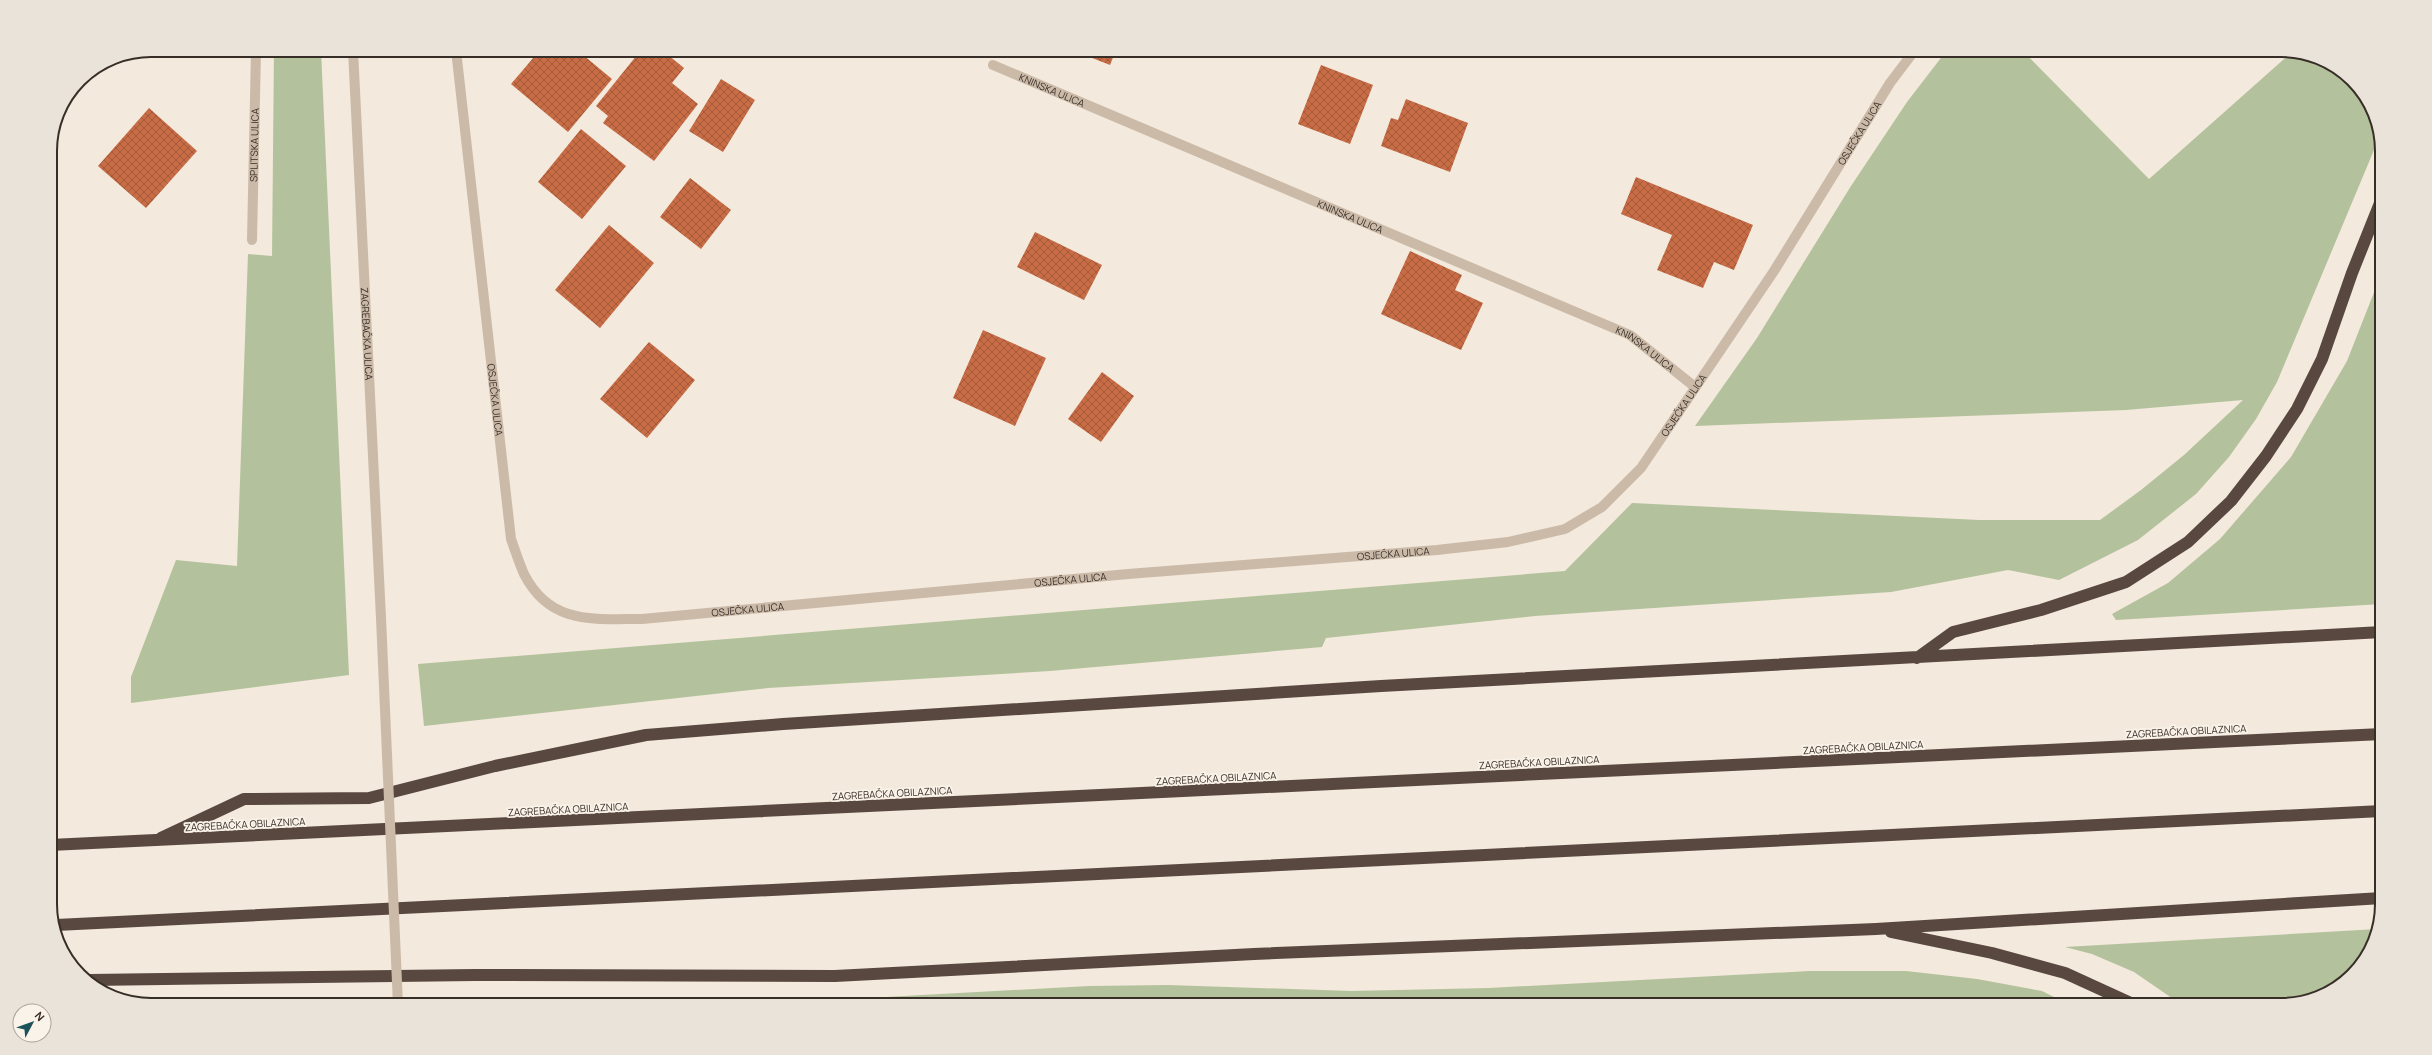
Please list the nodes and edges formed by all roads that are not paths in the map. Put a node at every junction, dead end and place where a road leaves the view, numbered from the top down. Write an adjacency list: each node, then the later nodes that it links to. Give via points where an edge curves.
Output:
1 (256, 57): 7 (street, SPLITSKA ULICA)
2 (353, 57): 19 (street, ZAGREBAČKA ULICA, bridge)
3 (457, 57): 8 (street, OSJEČKA ULICA, via 511,539 524,575 548,605 571,616 642,619 1508,542 1565,529 1602,507 1641,468)
4 (1910, 57): 8 (street, OSJEČKA ULICA, via 1890,83 1774,272)
5 (993, 65): 8 (street, KNINSKA ULICA, via 1630,335)
6 (2375, 216): 10 (highway, via 2319,365 2297,409 2266,456 2231,501 2188,542 2126,582 2041,610 1953,632)
7 (252, 240)
8 (1695, 387)
9 (2375, 632): 10 (highway)
10 (1917, 659): 13 (highway, via 1381,686 646,735 495,766 369,798 244,799)
11 (2375, 734): 13 (highway, ZAGREBAČKA OBILAZNICA)
12 (2375, 811): 16 (highway)
13 (154, 841): 14 (highway, ZAGREBAČKA OBILAZNICA)
14 (57, 845)
15 (2375, 898): 17 (highway)
16 (60, 925)
17 (1876, 929): 18 (highway, via 1262,954 835,976 475,975); 20 (highway, via 1992,953 2065,973)
18 (96, 980)
19 (398, 998)
20 (2120, 998)

